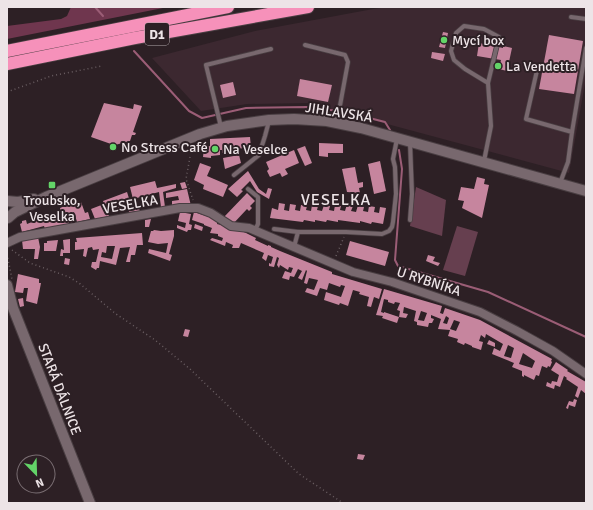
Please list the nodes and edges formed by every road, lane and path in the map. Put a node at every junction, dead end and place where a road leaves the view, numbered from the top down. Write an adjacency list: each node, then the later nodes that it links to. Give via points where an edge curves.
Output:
1 (228, 7): 8 (highway, D1)
2 (308, 7): 9 (highway, D1)
3 (571, 17): 4 (lane)
4 (586, 19)
5 (305, 46): 14 (lane, via 345,55 348,62)
6 (271, 48): 16 (lane, via 206,65)
7 (586, 48): 17 (lane)
8 (7, 51)
9 (7, 64)
10 (102, 66): 13 (path, via 51,76)
11 (538, 66): 17 (lane, via 526,120)
12 (488, 83): 12 (lane, via 454,60 451,51 456,33 464,26 484,29 499,37); 21 (lane, via 491,126)
13 (7, 92)
14 (338, 118): 15 (main road, JIHLAVSKÁ); 18 (main road, JIHLAVSKÁ, via 361,128)
15 (269, 120): 16 (main road, JIHLAVSKÁ); 22 (lane, via 259,155)
16 (220, 124): 26 (main road, JIHLAVSKÁ)
17 (572, 132): 23 (lane, via 568,162)
18 (397, 138): 19 (main road, JIHLAVSKÁ); 34 (lane, via 393,160 396,194 391,229 382,234)
19 (410, 141): 21 (main road, JIHLAVSKÁ); 30 (lane)
20 (190, 157): 28 (path, via 186,180)
21 (484, 161): 23 (main road, JIHLAVSKÁ)
22 (234, 175)
23 (560, 183): 25 (main road, JIHLAVSKÁ)
24 (248, 189): 32 (lane, via 258,197 258,224)
25 (586, 190)
26 (46, 197): 27 (main road, JIHLAVSKÁ); 29 (main road, JIHLAVSKÁ, via 15,212)
27 (7, 203): 29 (main road, JIHLAVSKÁ)
28 (198, 208): 32 (street, VESELKA, via 231,226); 35 (street, VESELKA, via 150,213 20,237)
29 (8, 219)
30 (410, 220)
31 (274, 230): 33 (lane)
32 (254, 231): 36 (street, U RYBNÍKA)
33 (298, 232): 34 (lane); 36 (lane)
34 (346, 232): 39 (path)
35 (7, 243)
36 (294, 247): 39 (street, U RYBNÍKA)
37 (16, 253): 43 (path, via 30,263 79,283 116,314 155,340 190,369 298,474)
38 (7, 254): 40 (path, via 14,290)
39 (333, 263): 41 (street, U RYBNÍKA, via 353,272 392,282 480,312 552,351)
40 (8, 292): 42 (main road, STARÁ DÁLNICE)
41 (586, 374)
42 (90, 503)
43 (343, 503)

